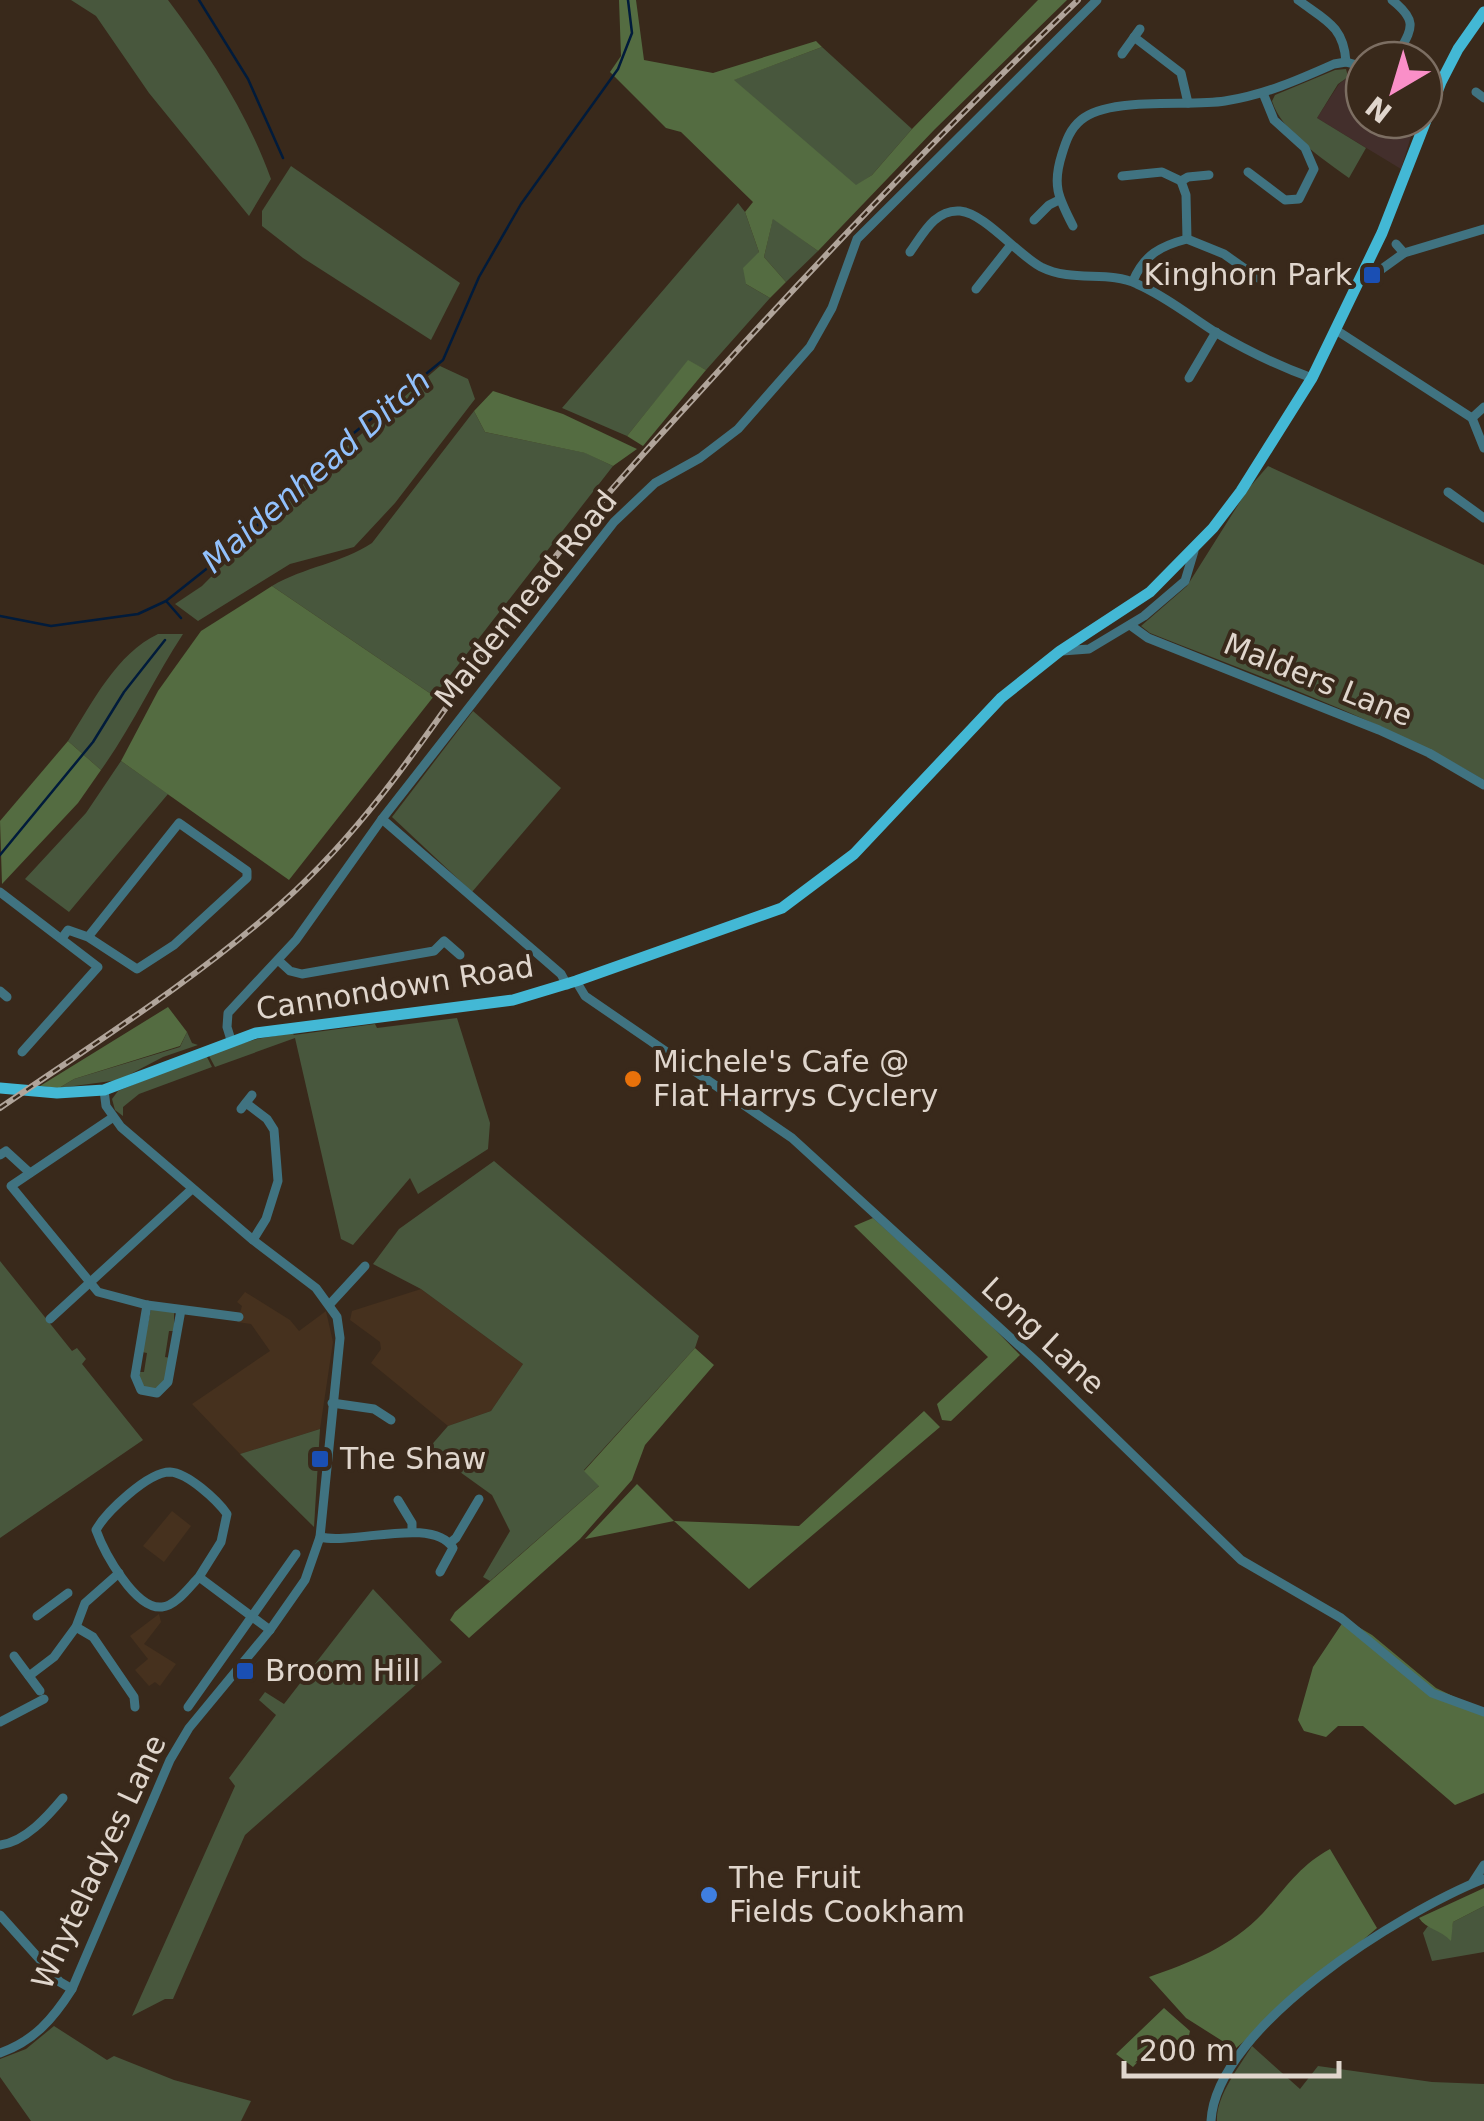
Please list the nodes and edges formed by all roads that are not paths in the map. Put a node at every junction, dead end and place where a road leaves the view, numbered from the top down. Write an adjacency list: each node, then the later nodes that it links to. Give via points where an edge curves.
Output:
1 (1098, 0): 43 (street, Maidenhead Road, via 857,240 832,308 782,381 738,429 656,483 614,522)
2 (1298, 0): 6 (street, via 1337,28)
3 (1392, 0): 5 (street, via 1410,14)
4 (1484, 12): 9 (main road, Cannondown Road)
5 (1404, 40)
6 (1344, 46)
7 (1122, 54): 11 (street, via 1137,33 1180,74)
8 (1344, 62): 10 (street)
9 (1444, 70)
10 (1264, 93): 11 (street); 13 (street, via 1274,120 1306,148 1312,176 1301,202 1257,186)
11 (1188, 103): 17 (street, via 1119,108 1078,122 1055,178)
12 (1414, 140): 30 (main road, Cannondown Road, via 1382,232)
13 (1248, 172)
14 (1210, 175): 15 (street)
15 (1182, 181): 16 (street, via 1162,172 1128,175); 21 (street)
16 (1135, 187)
17 (1059, 200): 18 (street); 19 (street)
18 (1034, 220)
19 (1073, 226)
20 (1484, 229): 25 (street)
21 (1187, 239): 27 (street); 28 (street, via 1151,253)
22 (1396, 244): 25 (street)
23 (1010, 246): 24 (street, via 962,210 930,223); 28 (street, via 1044,268 1077,278); 29 (street)
24 (910, 252)
25 (1404, 253): 26 (street)
26 (1379, 271)
27 (1255, 272)
28 (1132, 281): 31 (street)
29 (976, 289)
30 (1336, 330): 33 (main road, Cannondown Road); 35 (street)
31 (1216, 332): 32 (street); 33 (street)
32 (1189, 378)
33 (1312, 378): 39 (main road, Cannondown Road, via 1241,491)
34 (1484, 407): 35 (street)
35 (1472, 418): 36 (street)
36 (1484, 448)
37 (1448, 492): 38 (street)
38 (1484, 518)
39 (1194, 550): 40 (street, via 1185,581); 41 (main road, Cannondown Road, via 1150,592)
40 (1130, 625): 41 (street, via 1088,650); 42 (street, Malders Lane, via 1396,738)
41 (1060, 650): 49 (main road, Cannondown Road, via 1000,698 854,854 782,908)
42 (1484, 785)
43 (382, 819): 48 (street, Maidenhead Road); 49 (street, Long Lane)
44 (2, 893): 46 (street)
45 (88, 937): 45 (street, via 179,823 247,871 248,878 197,925 137,969); 46 (street, via 68,930)
46 (62, 938): 51 (street, via 98,968)
47 (460, 954): 48 (street, via 440,937 434,951 302,974)
48 (278, 960): 50 (street, Maidenhead Road, via 228,1013)
49 (572, 983): 50 (main road, Cannondown Road, via 514,1000); 87 (street, Long Lane, via 792,1138 1241,1560 1341,1618 1432,1693)
50 (230, 1040): 53 (main road)
51 (22, 1052)
52 (0, 1088): 53 (main road)
53 (104, 1090): 55 (street)
54 (246, 1102): 59 (street, via 274,1130 278,1180)
55 (112, 1118): 57 (street); 58 (street)
56 (0, 1155): 57 (street, via 6,1151)
57 (30, 1174): 61 (street, via 11,1186)
58 (192, 1189): 59 (street); 61 (street)
59 (254, 1240): 62 (street)
60 (365, 1266): 62 (street)
61 (91, 1284): 63 (street, via 108,1297); 66 (street)
62 (330, 1304): 67 (street, Whyteladyes Lane, via 340,1338)
63 (147, 1305): 64 (street); 64 (street, via 135,1376 150,1393 168,1382)
64 (181, 1310): 65 (street)
65 (239, 1317)
66 (50, 1320)
67 (332, 1403): 68 (street, via 374,1409); 72 (street, Whyteladyes Lane)
68 (391, 1420)
69 (479, 1499): 73 (street)
70 (398, 1500): 71 (street)
71 (412, 1532): 72 (street); 73 (street)
72 (320, 1537): 82 (street, Whyteladyes Lane, via 304,1580)
73 (450, 1542): 75 (street, via 450,1560)
74 (296, 1554): 80 (street)
75 (440, 1572)
76 (119, 1574): 77 (street, via 151,1605 164,1608); 77 (street, via 96,1530 113,1506 169,1472 216,1499 227,1514 222,1542); 78 (street)
77 (200, 1577): 80 (street)
78 (80, 1612): 79 (street, via 65,1596); 81 (street)
79 (38, 1616)
80 (252, 1616): 82 (street); 86 (street)
81 (76, 1627): 84 (street, via 54,1657); 85 (street, via 93,1637 134,1697)
82 (270, 1630): 95 (street, Whyteladyes Lane, via 170,1760)
83 (14, 1656): 84 (street)
84 (28, 1676): 88 (street, via 42,1695)
85 (134, 1707)
86 (188, 1707)
87 (1484, 1712)
88 (0, 1722)
89 (63, 1798): 90 (street, via 47,1818)
90 (0, 1845)
91 (1484, 1865): 93 (street)
92 (1484, 1879): 93 (street)
93 (1471, 1884): 97 (street, via 1366,1941 1318,1976 1241,2055 1216,2096)
94 (0, 1914): 95 (street)
95 (72, 1989): 96 (street, Whyteladyes Lane, via 36,2035)
96 (0, 2053)
97 (1211, 2121)

